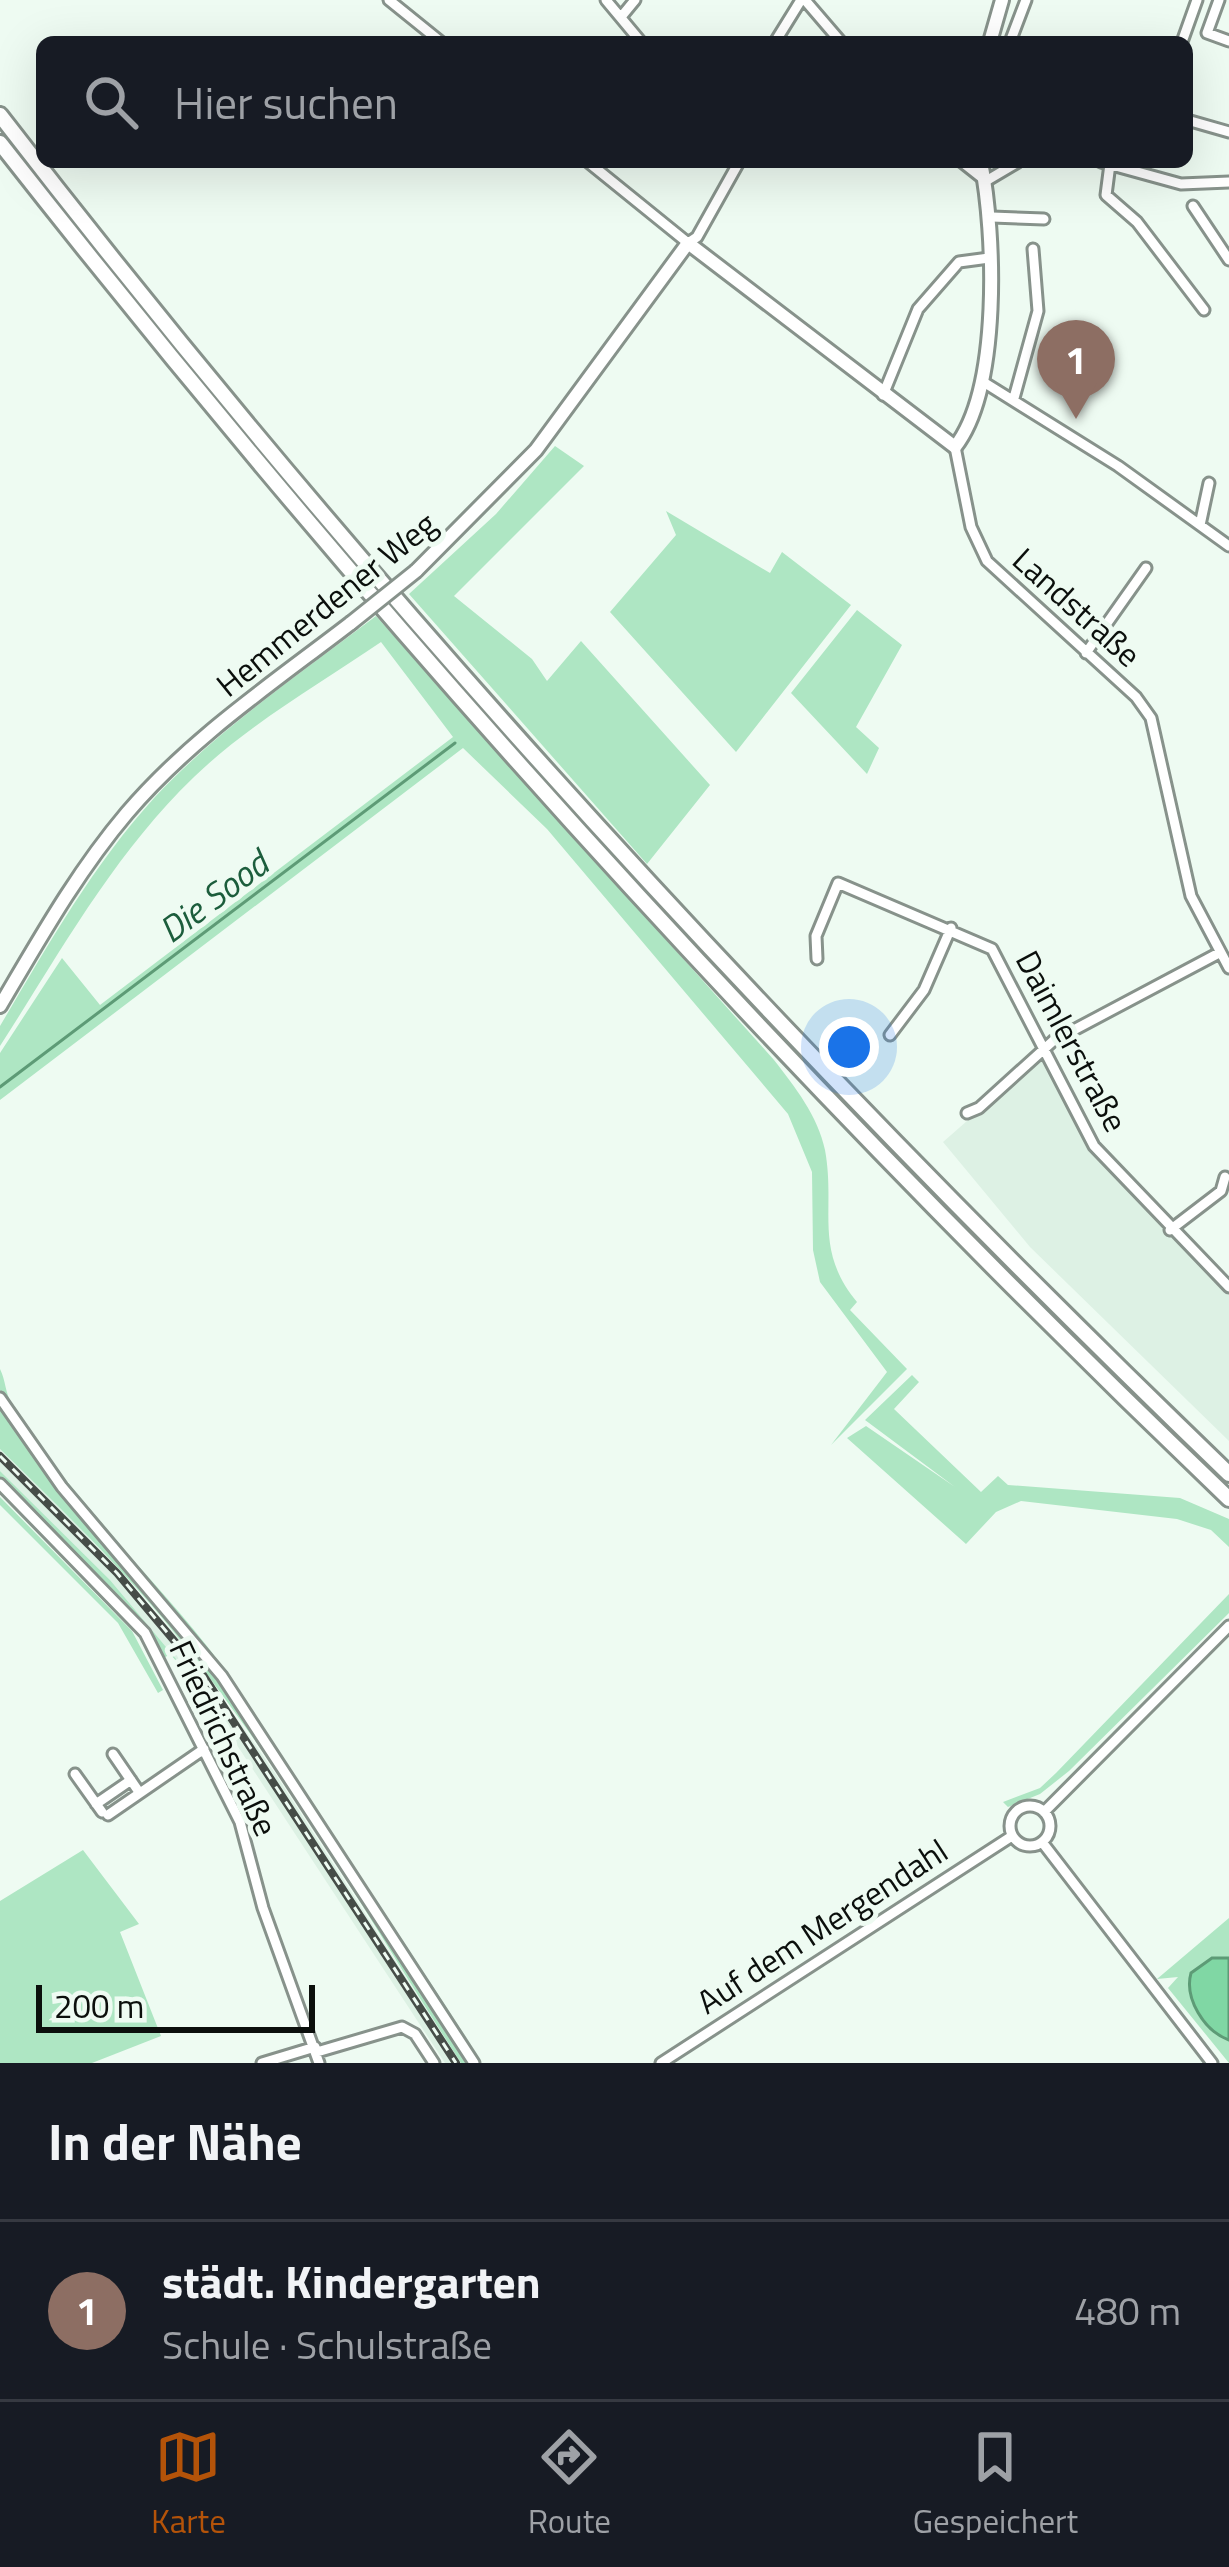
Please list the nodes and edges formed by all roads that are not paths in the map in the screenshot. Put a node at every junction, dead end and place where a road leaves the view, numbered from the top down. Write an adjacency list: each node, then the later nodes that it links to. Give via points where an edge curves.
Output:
1 (389, 0): 12 (street)
2 (606, 0): 9 (street)
3 (635, 0): 9 (street)
4 (803, 0): 14 (street); 15 (street)
5 (1002, 0): 16 (main road)
6 (1026, 0): 17 (street)
7 (1197, 0): 10 (street)
8 (1219, 0): 11 (street)
9 (621, 16): 13 (street)
10 (1187, 26): 11 (street); 18 (street)
11 (1208, 33): 19 (street)
12 (434, 36)
13 (636, 36)
14 (779, 36)
15 (836, 36)
16 (992, 36)
17 (1012, 36)
18 (1184, 36)
19 (1229, 41)
20 (0, 115): 24 (highway)
21 (1193, 122): 22 (street)
22 (1229, 132)
23 (0, 143): 67 (highway, via 284,493 665,926 998,1274)
24 (36, 159)
25 (43, 168): 65 (highway, via 299,482 677,914 1010,1261)
26 (596, 168): 34 (street)
27 (605, 168): 34 (street)
28 (736, 168): 40 (street)
29 (970, 168): 35 (street)
30 (983, 168): 35 (main road)
31 (1008, 168): 35 (street)
32 (1106, 168): 44 (street, via 1107,198 1136,222)
33 (1138, 168): 36 (street, via 1184,188)
34 (602, 173): 40 (street)
35 (986, 181): 38 (main road)
36 (1229, 182)
37 (1193, 206): 43 (street)
38 (992, 217): 39 (street); 42 (main road)
39 (1045, 219)
40 (688, 243): 46 (main road); 57 (main road, Hemmerdener Weg, bridge, via 536,450 416,571 228,716 144,794 87,865)
41 (1033, 249): 47 (street, via 1038,311)
42 (989, 258): 45 (main road); 46 (street, via 956,264 921,305)
43 (1229, 260)
44 (1204, 310)
45 (985, 383): 47 (street); 48 (main road)
46 (883, 395): 48 (main road)
47 (1014, 398): 50 (street)
48 (955, 447): 53 (street, Landstraße, via 986,561)
49 (1209, 483): 50 (street)
50 (1200, 525): 51 (street)
51 (1229, 546)
52 (1146, 568): 53 (street)
53 (1086, 653): 56 (street, Landstraße, via 1150,718 1191,896)
54 (951, 928): 55 (street, Daimlerstraße, via 838,883 816,936); 58 (street, via 925,990); 59 (street, Daimlerstraße, via 995,952)
55 (817, 959)
56 (1225, 960): 59 (street)
57 (0, 1006)
58 (890, 1035)
59 (1045, 1048): 60 (street); 62 (street, Daimlerstraße, via 1094,1146)
60 (967, 1113)
61 (1225, 1178): 62 (street, via 1221,1191)
62 (1170, 1229): 63 (street, Daimlerstraße)
63 (1229, 1287)
64 (0, 1398): 81 (street, via 78,1507 222,1676)
65 (1229, 1474)
66 (0, 1484): 69 (street, Friedrichstraße, via 136,1620)
67 (1229, 1498)
68 (1229, 1626): 75 (street)
69 (204, 1749): 73 (street); 78 (street, Friedrichstraße, via 243,1832)
70 (113, 1754): 72 (street)
71 (75, 1774): 74 (street)
72 (130, 1780): 73 (street); 74 (street)
73 (139, 1792): 74 (street)
74 (102, 1810)
75 (1044, 1812): 76 (street, via 1016,1812); 77 (street, via 1049,1830)
76 (1012, 1836): 77 (street, via 1026,1846); 82 (street, Auf dem Mergendahl)
77 (1042, 1841): 83 (street)
78 (317, 2054): 79 (street); 80 (street, via 402,2027)
79 (262, 2063)
80 (434, 2063)
81 (475, 2063)
82 (661, 2063)
83 (1212, 2063)

